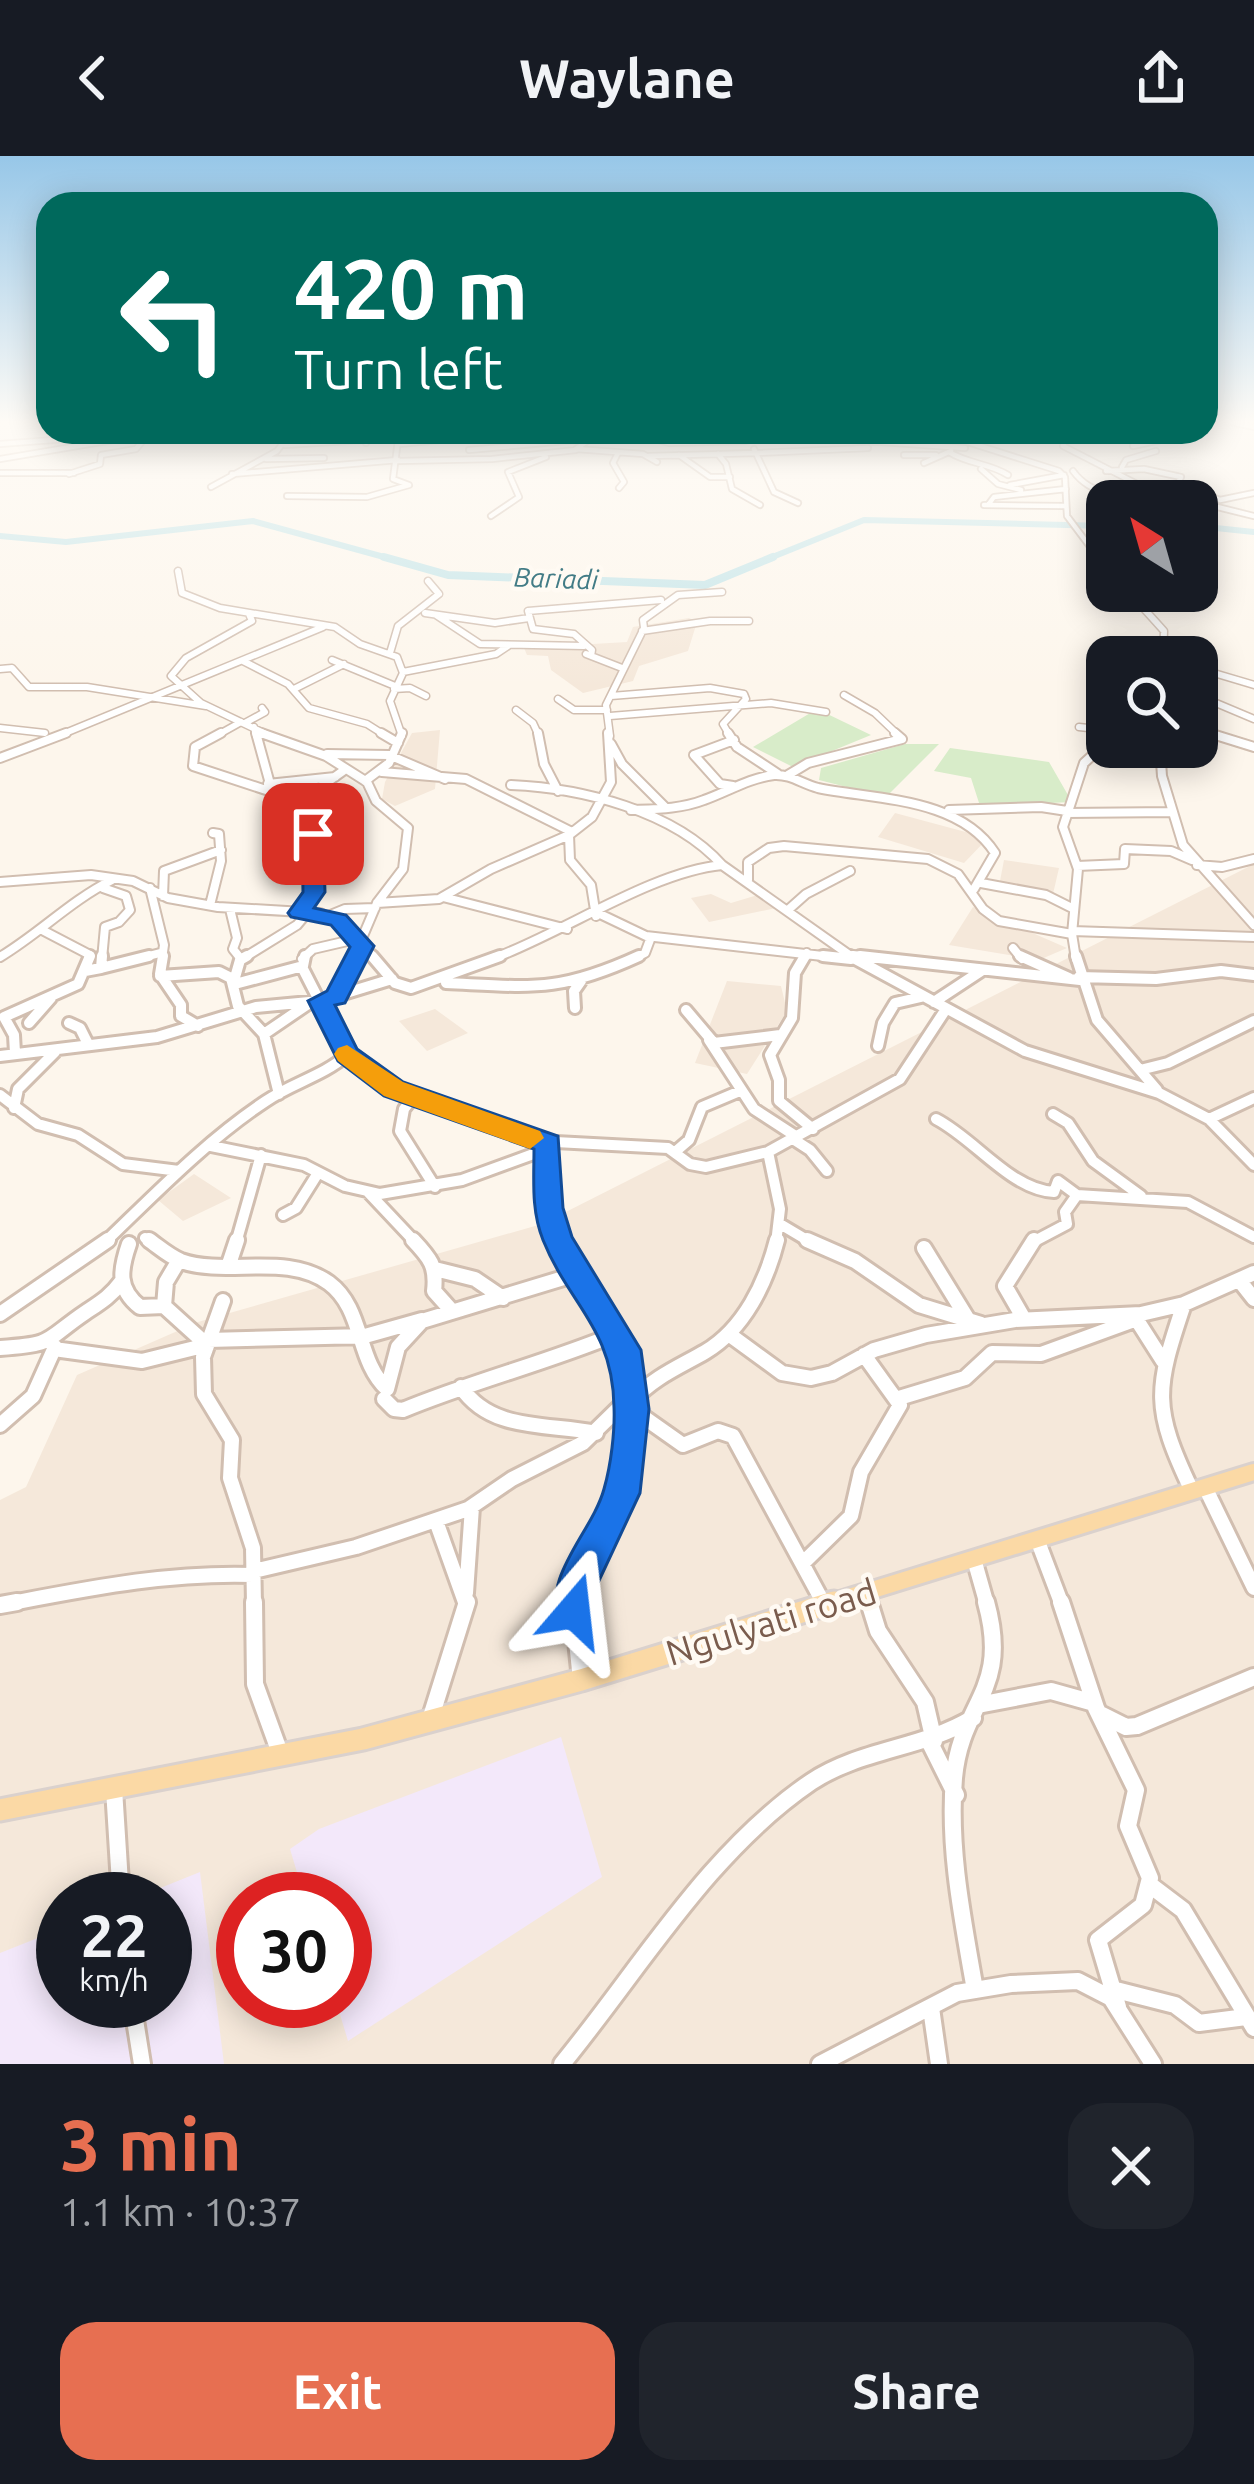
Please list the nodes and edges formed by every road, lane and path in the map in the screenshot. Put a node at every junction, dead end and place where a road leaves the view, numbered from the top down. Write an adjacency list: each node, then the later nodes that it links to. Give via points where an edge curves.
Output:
1 (506, 510): 3 (street)
2 (1065, 510): 4 (street)
3 (490, 516)
4 (1086, 542)
5 (178, 571): 11 (street, via 182,593)
6 (428, 581): 10 (street, via 440,592)
7 (722, 592): 8 (street)
8 (662, 600): 13 (street, via 535,609); 16 (street)
9 (1147, 612): 17 (street)
10 (425, 613): 12 (street); 20 (street, via 398,624)
11 (249, 614): 15 (street); 29 (street, via 241,631 172,670)
12 (436, 615): 13 (street, via 495,623); 18 (street, via 477,642)
13 (529, 618): 19 (street, via 536,630 574,634)
14 (749, 621): 16 (street)
15 (327, 625): 20 (street); 22 (street)
16 (642, 631): 25 (street)
17 (1164, 636)
18 (510, 644): 19 (street); 26 (street, via 500,653)
19 (591, 652): 25 (street)
20 (390, 653): 26 (street)
21 (332, 660): 23 (street)
22 (242, 661): 29 (street); 31 (street)
23 (344, 664): 30 (street); 31 (street)
24 (0, 668): 36 (street, via 14,669 30,688 68,684)
25 (622, 668): 34 (street)
26 (403, 671): 30 (street)
27 (1218, 674): 28 (street)
28 (1254, 685)
29 (183, 688): 36 (street); 39 (street)
30 (394, 688): 32 (street); 54 (street)
31 (294, 689): 54 (street, via 309,708 341,714)
32 (426, 695)
33 (844, 695): 61 (street, via 902,740)
34 (611, 696): 38 (street, via 722,688 746,695); 43 (street)
35 (559, 699): 43 (street, via 574,710)
36 (144, 701): 39 (street); 49 (street)
37 (1218, 704): 44 (street)
38 (736, 705): 42 (street); 43 (street); 51 (street, via 723,723)
39 (208, 706): 45 (street)
40 (262, 708): 45 (street)
41 (516, 710): 66 (street, via 542,742 544,770)
42 (826, 712)
43 (609, 713): 52 (street)
44 (1254, 719)
45 (247, 724): 55 (street); 67 (street); 67 (street, via 195,747 193,766)
46 (0, 728): 49 (street)
47 (1079, 728): 48 (street)
48 (1086, 728)
49 (54, 734): 56 (street)
50 (1218, 736): 53 (street)
51 (734, 740): 61 (street); 65 (street, via 694,755 720,784)
52 (611, 744): 69 (street, via 610,791); 70 (street)
53 (1254, 747)
54 (398, 748): 55 (street); 59 (street); 63 (street)
55 (324, 754): 60 (street)
56 (0, 758)
57 (1086, 761): 73 (street)
58 (1164, 768): 74 (street)
59 (382, 772): 62 (street); 63 (street); 68 (street)
60 (341, 774): 62 (street); 67 (street); 67 (street, via 303,798)
61 (784, 775): 65 (street); 72 (street)
62 (365, 781): 68 (street)
63 (448, 781): 76 (street, via 466,779)
64 (511, 785): 66 (street)
65 (736, 785): 70 (street)
66 (558, 790): 69 (street)
67 (270, 792): 95 (street, via 281,830 311,831 313,898)
68 (373, 794): 91 (street, via 410,832 403,869)
69 (601, 805): 71 (street); 76 (street)
70 (666, 808): 71 (street)
71 (631, 810): 80 (street, via 690,834)
72 (939, 810): 73 (street); 86 (street, via 992,843 995,857)
73 (1067, 812): 74 (street); 81 (street, via 1063,831)
74 (1173, 812): 79 (street)
75 (213, 833): 77 (street)
76 (571, 834): 89 (street); 96 (street, via 570,860 591,885)
77 (221, 850): 88 (street, via 164,871); 90 (street)
78 (1254, 859): 79 (street)
79 (1195, 863): 81 (street, via 1171,851 1125,849 1124,865); 98 (street)
80 (722, 865): 83 (street); 96 (street, via 692,868)
81 (1077, 866): 93 (street)
82 (850, 872): 94 (street)
83 (748, 880): 86 (street, via 753,858 798,846 925,857); 94 (street)
84 (0, 882): 85 (street, via 80,874)
85 (108, 884): 87 (street); 100 (street, via 78,896); 112 (street, via 130,910 105,927)
86 (978, 886): 93 (street, via 1046,895); 101 (street, via 998,920)
87 (150, 888): 88 (street); 106 (street)
88 (164, 896): 90 (street)
89 (442, 897): 91 (street); 99 (street)
90 (210, 905): 92 (street)
91 (376, 906): 97 (street); 104 (street)
92 (230, 908): 95 (street); 110 (street)
93 (1072, 908): 101 (street)
94 (788, 910): 109 (street)
95 (304, 912): 97 (street); 110 (street, via 298,925)
96 (598, 915): 99 (street); 102 (street)
97 (328, 916): 104 (street)
98 (1254, 925)
99 (567, 929): 121 (street)
100 (44, 931): 108 (street); 113 (street, via 89,950)
101 (1072, 932): 103 (street); 117 (street)
102 (651, 937): 107 (street); 119 (street, via 645,953)
103 (1254, 937)
104 (360, 942): 111 (street, via 309,950); 118 (street); 123 (street)
105 (1013, 948): 117 (street, via 1023,960)
106 (160, 952): 112 (street); 116 (street)
107 (807, 953): 109 (street); 134 (street, via 795,973 792,1018)
108 (0, 957)
109 (852, 957): 114 (street); 125 (street)
110 (241, 959): 120 (street)
111 (302, 967): 120 (street); 124 (street)
112 (100, 968): 113 (street)
113 (85, 970): 122 (street, via 78,984)
114 (981, 971): 117 (street); 125 (street)
115 (1254, 975): 117 (street)
116 (160, 976): 120 (street, via 219,972); 132 (street, via 181,1016)
117 (1077, 978): 142 (street, via 1097,1020)
118 (392, 980): 121 (street, via 411,988); 123 (street)
119 (581, 981): 121 (street, via 546,988); 126 (street)
120 (234, 983): 128 (street)
121 (432, 983)
122 (54, 995): 130 (street); 139 (street, via 4,1017)
123 (336, 997): 124 (street)
124 (316, 1002): 128 (street); 133 (street); 140 (street)
125 (935, 1003): 137 (street, via 895,1003); 144 (street, via 1025,1051); 153 (street, via 900,1079)
126 (575, 1008)
127 (686, 1010): 135 (street)
128 (241, 1011): 132 (street); 133 (street)
129 (1254, 1021): 142 (street)
130 (29, 1024)
131 (69, 1024): 136 (street)
132 (198, 1026): 136 (street)
133 (264, 1034): 145 (street)
134 (780, 1035): 135 (street); 153 (street, via 770,1055 779,1101)
135 (709, 1040): 143 (street)
136 (88, 1044): 138 (street)
137 (878, 1046)
138 (55, 1052): 139 (street); 149 (street, via 18,1090)
139 (15, 1053): 141 (street)
140 (347, 1054): 145 (street); 147 (street, via 375,1079)
141 (0, 1056)
142 (1140, 1070): 144 (street)
143 (740, 1091): 154 (street); 157 (street, via 702,1107)
144 (1159, 1093): 152 (street)
145 (279, 1094): 155 (street)
146 (0, 1095): 149 (street)
147 (416, 1095): 156 (street); 164 (street, via 397,1130)
148 (1254, 1098): 152 (street)
149 (14, 1108): 161 (street, via 123,1164)
150 (1052, 1114): 167 (street, via 1068,1123 1093,1161)
151 (936, 1119): 166 (street, via 1034,1191 1054,1192 1058,1181)
152 (1209, 1120): 160 (street)
153 (813, 1130): 154 (street)
154 (795, 1138): 158 (street); 162 (street)
155 (211, 1146): 159 (street); 161 (street)
156 (548, 1146): 157 (street); 164 (street); 177 (street, via 548,1208)
157 (674, 1152): 158 (street, via 706,1167)
158 (768, 1152): 169 (street)
159 (261, 1155): 163 (street); 175 (street)
160 (1254, 1164)
161 (180, 1171): 187 (street, via 96,1251)
162 (826, 1171)
163 (318, 1173): 165 (street); 168 (street)
164 (435, 1187): 165 (street)
165 (368, 1192): 176 (street)
166 (1077, 1196): 167 (street); 191 (street, via 1066,1207 1067,1223 1033,1239 1005,1286)
167 (1143, 1198): 170 (street, via 1188,1202)
168 (283, 1215)
169 (780, 1224): 189 (street, via 919,1305); 195 (street)
170 (1254, 1237)
171 (145, 1238): 174 (street)
172 (129, 1244): 180 (street)
173 (924, 1248): 189 (street)
174 (179, 1260): 175 (street); 185 (street)
175 (229, 1264): 193 (street, via 328,1280)
176 (435, 1269): 181 (street, via 475,1279); 186 (street, via 434,1291)
177 (580, 1273): 181 (street); 194 (street)
178 (1254, 1273): 179 (street)
179 (1239, 1280): 182 (street); 184 (street)
180 (122, 1281): 185 (street, via 140,1307); 196 (street)
181 (503, 1298): 186 (street)
182 (1254, 1299)
183 (223, 1301): 197 (street)
184 (1184, 1304): 188 (street); 200 (street)
185 (164, 1306): 197 (street)
186 (451, 1310): 190 (street)
187 (0, 1314)
188 (1135, 1317): 191 (street); 200 (street); 202 (street, via 1041,1354 992,1353 965,1378)
189 (968, 1318): 192 (street)
190 (425, 1319): 193 (street); 193 (street, via 398,1346 386,1389 368,1374)
191 (1024, 1319): 192 (street)
192 (984, 1326): 199 (street)
193 (357, 1334): 197 (street)
194 (616, 1334): 201 (street); 204 (street)
195 (730, 1335): 199 (street, via 799,1377 832,1373); 204 (street, via 656,1376)
196 (56, 1343): 197 (street, via 142,1361); 198 (street); 205 (street, via 32,1396)
197 (207, 1343): 214 (street, via 204,1394 232,1440 230,1478)
198 (0, 1348)
199 (864, 1355): 202 (street)
200 (1163, 1360): 208 (street, via 1165,1423)
201 (461, 1387): 203 (street, via 404,1410); 206 (street, via 483,1412)
202 (898, 1398): 213 (street, via 861,1472 851,1516)
203 (384, 1399)
204 (632, 1402): 206 (street); 213 (street, via 683,1445 729,1432); 221 (street, via 622,1493 573,1598)
205 (0, 1425)
206 (596, 1432): 209 (street)
207 (1254, 1472): 208 (main road, Ngulyati road)
208 (1198, 1489): 211 (main road, Ngulyati road); 215 (street)
209 (472, 1507): 210 (street); 216 (street)
210 (436, 1521): 214 (street); 216 (street)
211 (1037, 1539): 212 (main road, Ngulyati road); 222 (street)
212 (974, 1559): 217 (main road, Ngulyati road); 223 (street, via 994,1667)
213 (804, 1562): 219 (street)
214 (254, 1573): 218 (street, via 140,1579); 226 (street, via 255,1684)
215 (1254, 1588)
216 (465, 1594): 224 (street, via 463,1624)
217 (866, 1594): 219 (main road, Ngulyati road); 225 (street, via 878,1631 925,1702)
218 (0, 1605)
219 (826, 1607): 221 (main road, Ngulyati road)
220 (1254, 1677): 222 (street, via 1137,1726)
221 (581, 1681): 224 (main road, Ngulyati road)
222 (1096, 1708): 223 (street, via 1060,1690 1019,1693); 231 (street, via 1136,1790 1127,1821)
223 (975, 1712): 225 (street); 228 (street, via 958,1750)
224 (430, 1720): 226 (main road, Ngulyati road)
225 (932, 1742): 228 (street); 238 (street, via 841,1765 789,1798 716,1874)
226 (280, 1753): 227 (main road, Ngulyati road)
227 (113, 1784): 229 (main road, Ngulyati road); 230 (street)
228 (956, 1795): 232 (street)
229 (0, 1810)
230 (119, 1872)
231 (1150, 1885): 233 (street, via 1145,1903 1098,1940); 235 (street, via 1183,1910)
232 (975, 1990): 233 (street, via 1078,1981); 234 (street)
233 (1115, 1998): 235 (street, via 1183,2008 1198,2023); 241 (street)
234 (931, 2008): 239 (street); 240 (street)
235 (1251, 2019)
236 (136, 2028): 237 (street)
237 (142, 2064)
238 (562, 2064)
239 (820, 2064)
240 (939, 2064)
241 (1153, 2064)

